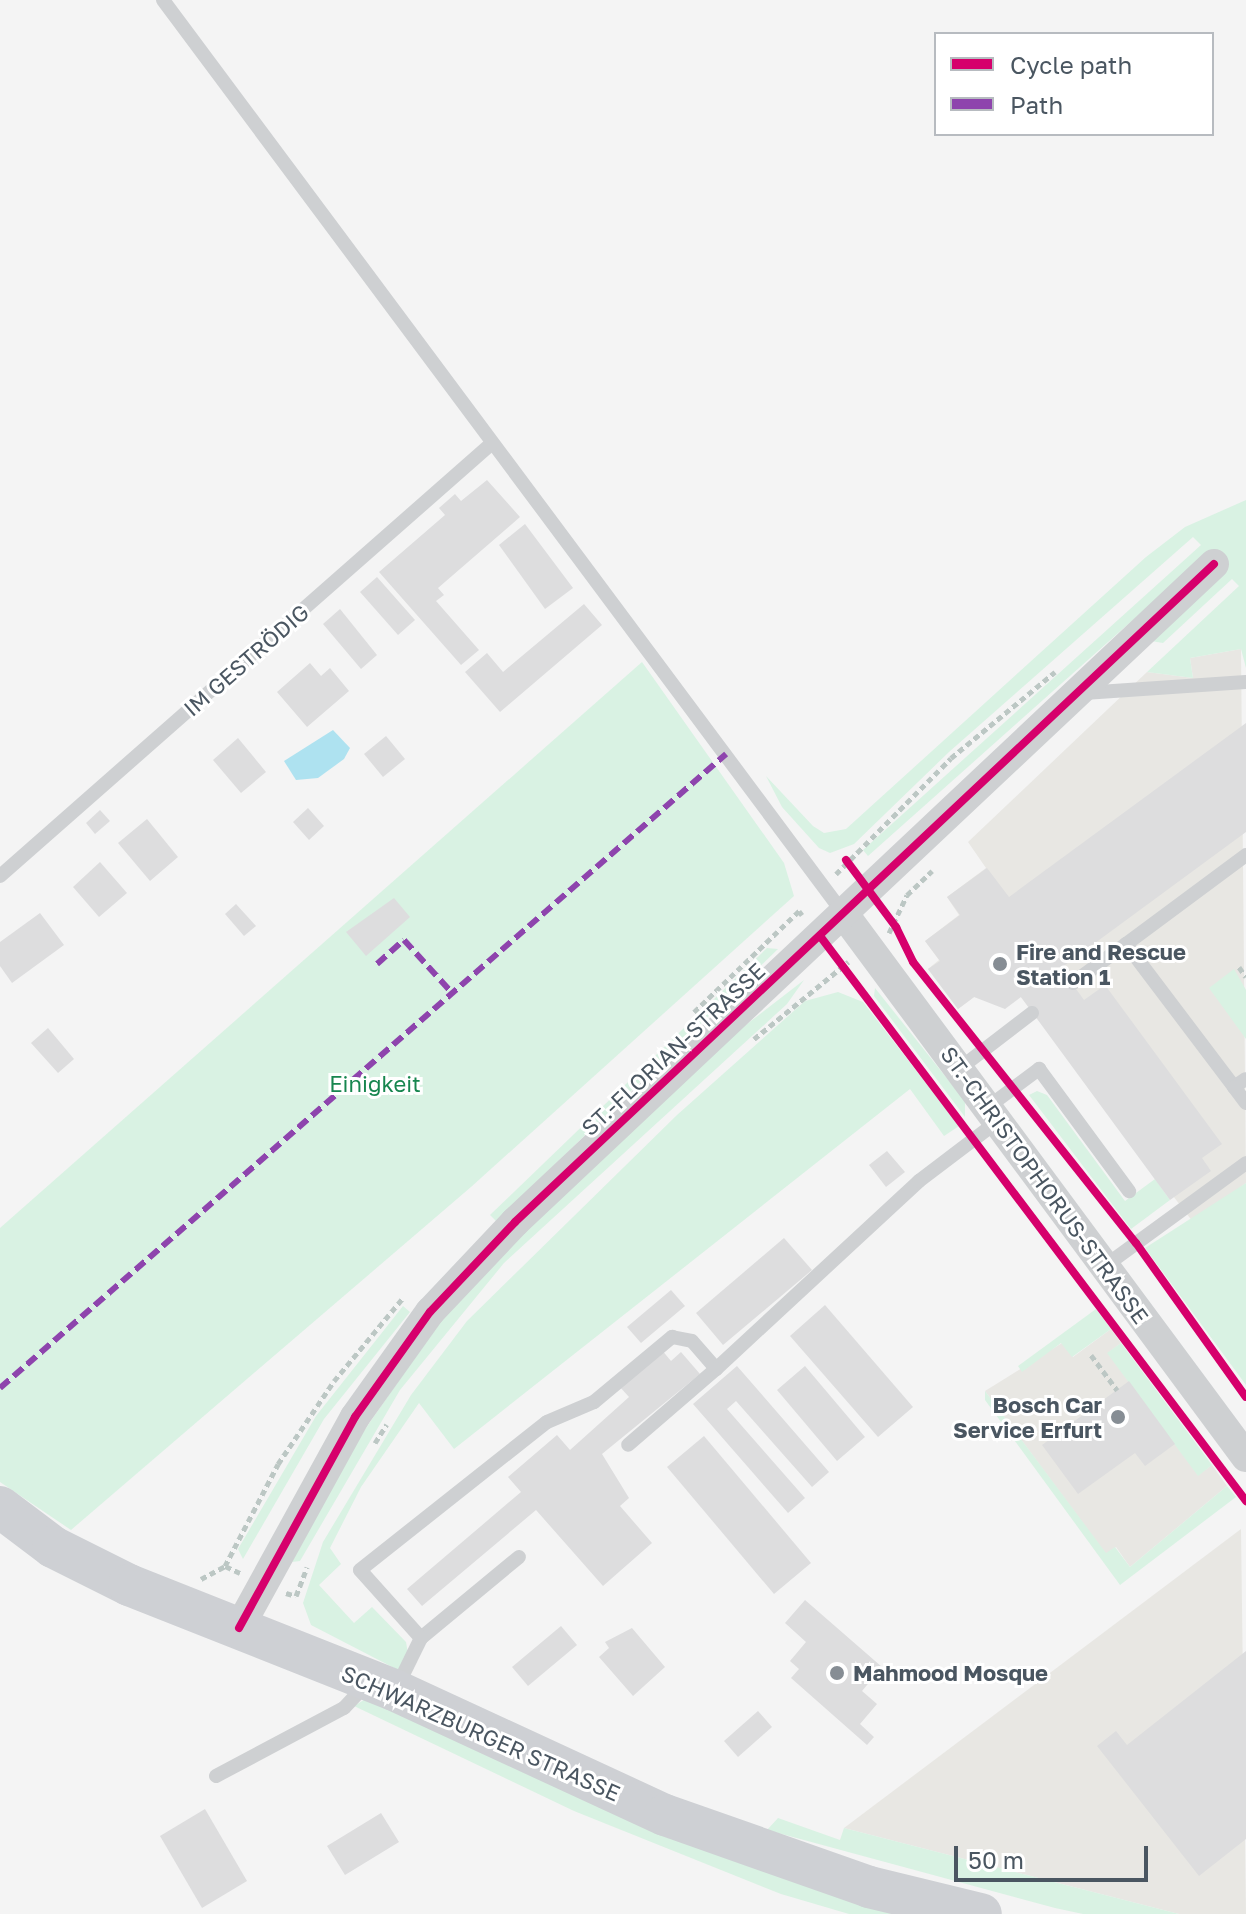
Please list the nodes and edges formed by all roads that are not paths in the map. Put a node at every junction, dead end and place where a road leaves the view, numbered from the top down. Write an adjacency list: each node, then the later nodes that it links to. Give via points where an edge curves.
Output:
1 (163, 0): 2 (lane)
2 (491, 444): 7 (lane, IM GESTRÖDIG); 8 (lane)
3 (1214, 564): 4 (street, ST.-FLORIAN-STRASSE)
4 (1066, 680): 5 (lane); 8 (street, ST.-FLORIAN-STRASSE)
5 (1246, 682)
6 (1246, 855): 9 (lane)
7 (0, 876)
8 (843, 913): 12 (street, ST.-CHRISTOPHORUS-STRASSE); 24 (street, ST.-FLORIAN-STRASSE, via 515,1222 430,1312 355,1417)
9 (1126, 944): 10 (lane); 13 (lane)
10 (1073, 983)
11 (1032, 1013): 12 (lane)
12 (959, 1069): 15 (street, ST.-CHRISTOPHORUS-STRASSE)
13 (1240, 1083): 14 (lane)
14 (1246, 1103)
15 (993, 1114): 17 (lane, via 1039,1069); 18 (street, ST.-CHRISTOPHORUS-STRASSE); 19 (lane)
16 (1246, 1163): 18 (lane)
17 (1129, 1191)
18 (1105, 1266): 21 (street, ST.-CHRISTOPHORUS-STRASSE)
19 (716, 1369): 20 (lane); 25 (lane, via 692,1341 672,1337 594,1402 547,1422 360,1570)
20 (628, 1445)
21 (1246, 1457)
22 (0, 1507): 24 (street, SCHWARZBURGER STRASSE, via 53,1547 99,1571)
23 (519, 1557): 25 (lane)
24 (239, 1628): 26 (street, SCHWARZBURGER STRASSE)
25 (421, 1638): 26 (lane)
26 (381, 1685): 27 (lane); 28 (street, SCHWARZBURGER STRASSE, via 722,1838 869,1887)
27 (216, 1776)
28 (981, 1914)

